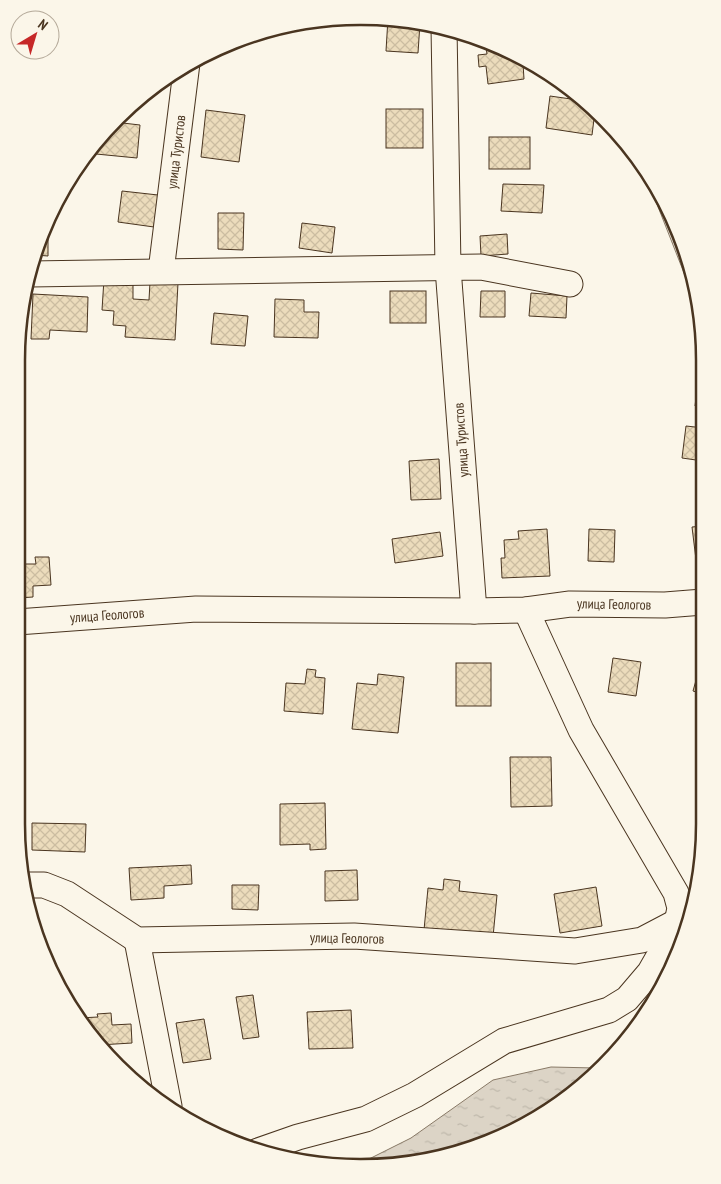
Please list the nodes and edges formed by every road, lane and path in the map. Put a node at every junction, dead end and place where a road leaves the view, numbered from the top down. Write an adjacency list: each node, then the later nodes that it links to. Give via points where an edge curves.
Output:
1 (444, 35): 3 (street, улица Туристов)
2 (186, 75): 4 (street, улица Туристов)
3 (448, 268): 4 (street); 6 (street, via 480,266); 9 (street, улица Туристов)
4 (161, 271): 5 (street)
5 (36, 274)
6 (570, 284)
7 (696, 603): 8 (street, улица Геологов, via 570,604)
8 (526, 610): 9 (street, улица Геологов); 12 (street, via 581,730 676,893)
9 (474, 611): 10 (street, улица Геологов, via 196,609)
10 (25, 621)
11 (30, 884): 15 (street, via 44,885 67,894)
12 (683, 917)
13 (683, 918): 15 (street, улица Геологов, via 642,940 574,951 354,936)
14 (682, 920): 17 (street, via 650,972 627,999 609,1010 504,1042 366,1119)
15 (137, 940): 16 (street)
16 (167, 1098)
17 (270, 1147)

